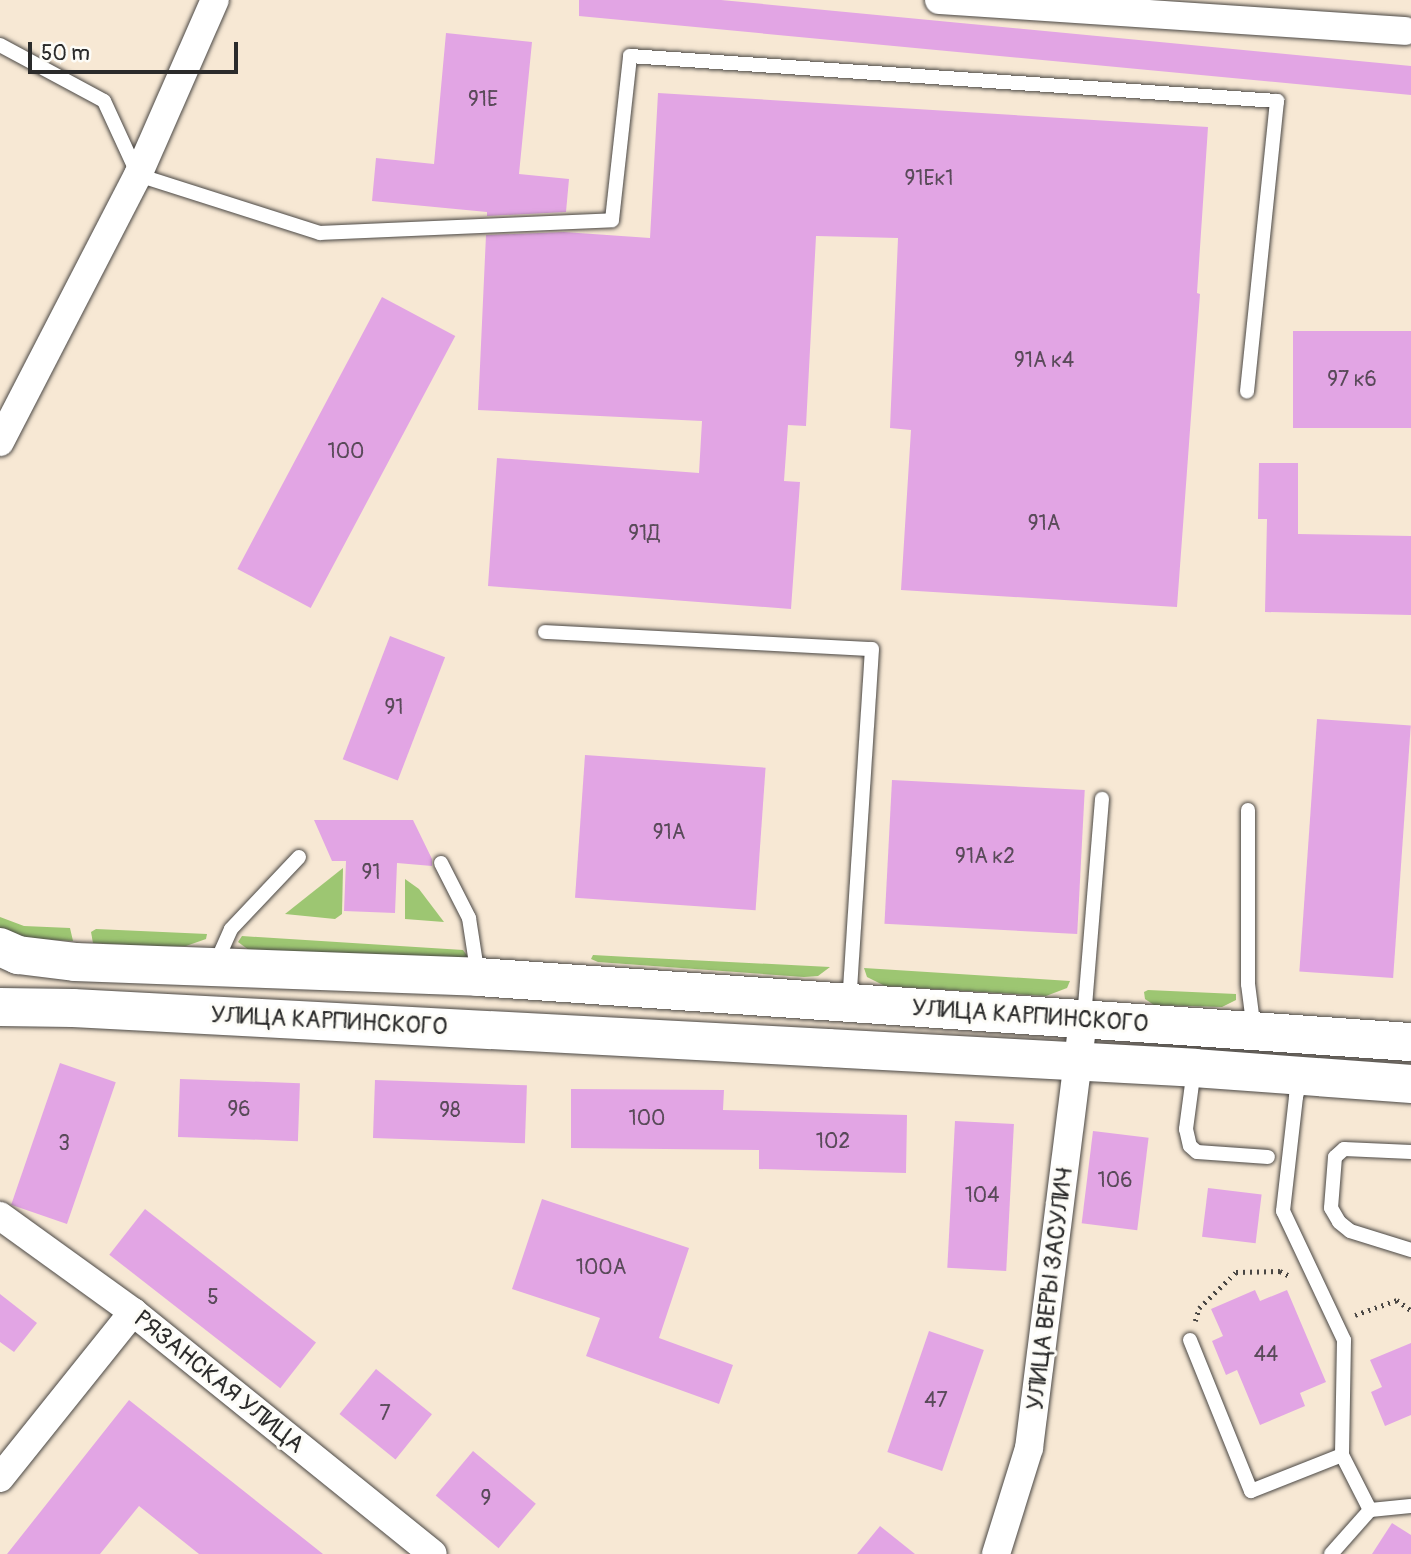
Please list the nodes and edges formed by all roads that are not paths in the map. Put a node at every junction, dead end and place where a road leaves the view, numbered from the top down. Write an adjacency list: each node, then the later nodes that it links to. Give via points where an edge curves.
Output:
1 (215, 0): 5 (street)
2 (939, 0): 3 (street)
3 (1405, 31)
4 (0, 44): 5 (lane, via 104,101)
5 (138, 175): 6 (lane, via 320,233 612,219 630,56 1277,101); 7 (street)
6 (1247, 391)
7 (0, 442)
8 (545, 632): 17 (lane, via 873,649)
9 (1102, 799): 19 (lane)
10 (1248, 810): 20 (lane, via 1248,984)
11 (299, 857): 14 (lane, via 231,929)
12 (441, 863): 15 (lane, via 469,918)
13 (0, 947): 14 (main road, УЛИЦА КАРПИНСКОГО, via 18,955 75,962)
14 (213, 969): 15 (main road, УЛИЦА КАРПИНСКОГО)
15 (478, 978): 16 (main road, УЛИЦА КАРПИНСКОГО)
16 (650, 990): 17 (main road, УЛИЦА КАРПИНСКОГО); 21 (main road, via 638,1002 635,1014 641,1028)
17 (849, 1004): 19 (main road, УЛИЦА КАРПИНСКОГО)
18 (0, 1007): 21 (main road, УЛИЦА КАРПИНСКОГО)
19 (1083, 1020): 20 (main road, УЛИЦА КАРПИНСКОГО); 23 (street, УЛИЦА ВЕРЫ ЗАСУЛИЧ)
20 (1254, 1031): 22 (main road, УЛИЦА КАРПИНСКОГО)
21 (658, 1039): 23 (main road, УЛИЦА КАРПИНСКОГО)
22 (1411, 1042)
23 (1080, 1064): 24 (main road, УЛИЦА КАРПИНСКОГО); 38 (street, УЛИЦА ВЕРЫ ЗАСУЛИЧ, via 1029,1448)
24 (1194, 1068): 25 (main road, УЛИЦА КАРПИНСКОГО); 28 (lane, via 1186,1129 1190,1146 1197,1152)
25 (1301, 1078): 26 (main road, УЛИЦА КАРПИНСКОГО); 33 (lane, via 1283,1211 1344,1340)
26 (1411, 1084)
27 (1411, 1152): 30 (lane, via 1344,1149 1335,1157 1331,1208 1350,1231)
28 (1268, 1157)
29 (0, 1216): 31 (street, РЯЗАНСКАЯ УЛИЦА)
30 (1411, 1250)
31 (132, 1312): 34 (street); 37 (street, РЯЗАНСКАЯ УЛИЦА)
32 (1190, 1340): 33 (lane, via 1251,1491)
33 (1342, 1455): 36 (lane)
34 (0, 1478)
35 (1411, 1506): 36 (lane)
36 (1370, 1510): 39 (lane)
37 (433, 1554)
38 (996, 1554)
39 (1331, 1554)

